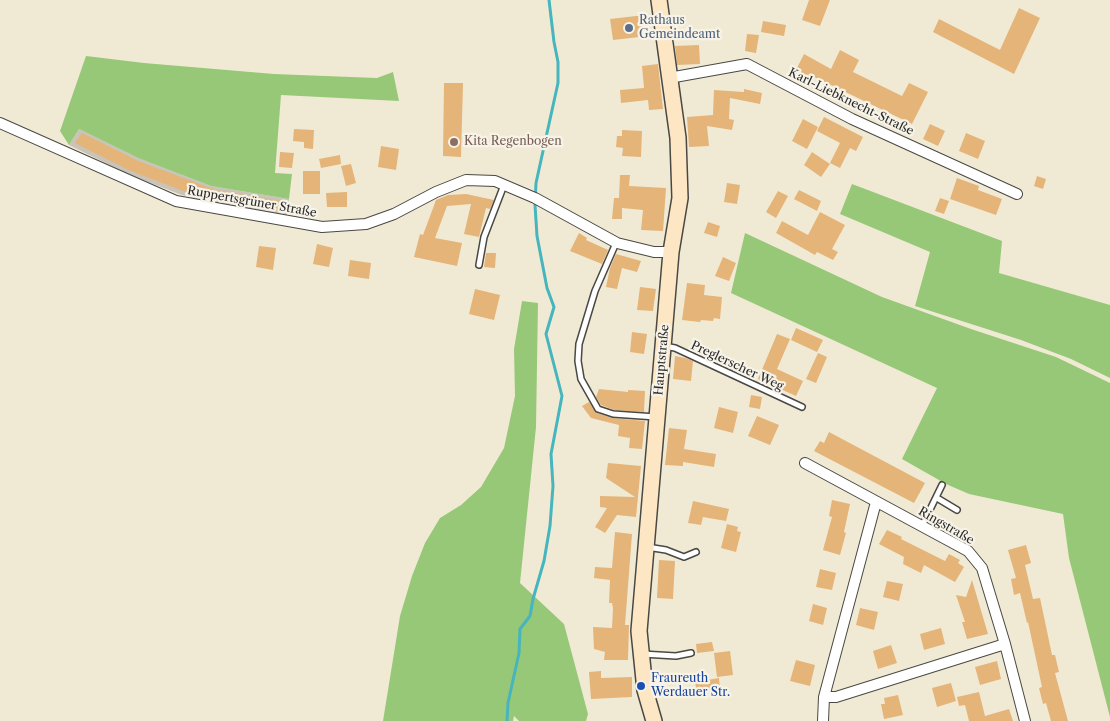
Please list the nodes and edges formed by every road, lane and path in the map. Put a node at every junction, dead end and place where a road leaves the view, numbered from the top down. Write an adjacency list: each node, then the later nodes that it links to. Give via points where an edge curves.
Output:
1 (659, 0): 2 (main road, Hauptstraße)
2 (669, 78): 5 (street, Karl-Liebknecht-Straße, via 747,64 852,119); 7 (main road, Hauptstraße, via 678,138 680,198)
3 (0, 123): 4 (street, Ruppertsgrüner Straße, via 176,201 322,227 366,224 466,180 495,181)
4 (504, 185): 6 (street, Ruppertsgrüner Straße); 8 (lane, via 484,237)
5 (1017, 194)
6 (617, 242): 7 (street, Ruppertsgrüner Straße, via 654,252); 11 (lane, via 595,291 579,344 581,379 598,409 613,414)
7 (672, 252): 9 (main road, Hauptstraße)
8 (478, 265)
9 (664, 346): 10 (lane, Preglerscher Weg, via 675,348); 11 (main road, Hauptstraße)
10 (802, 407)
11 (657, 417): 18 (main road, Hauptstraße)
12 (805, 463): 15 (street, Ringstraße)
13 (942, 485): 14 (lane)
14 (937, 498): 16 (lane); 17 (lane)
15 (876, 502): 17 (street, Ringstraße); 23 (street)
16 (957, 510)
17 (921, 526): 20 (street, Ringstraße, via 968,551 982,568)
18 (646, 547): 19 (lane, via 684,557); 22 (main road, Hauptstraße, via 639,632)
19 (696, 552)
20 (1005, 644): 23 (street, via 836,697); 26 (street, Ringstraße)
21 (691, 653): 22 (lane, via 676,656)
22 (642, 654): 24 (main road, Hauptstraße)
23 (824, 697): 25 (street)
24 (653, 720)
25 (823, 721)
26 (1025, 721)

